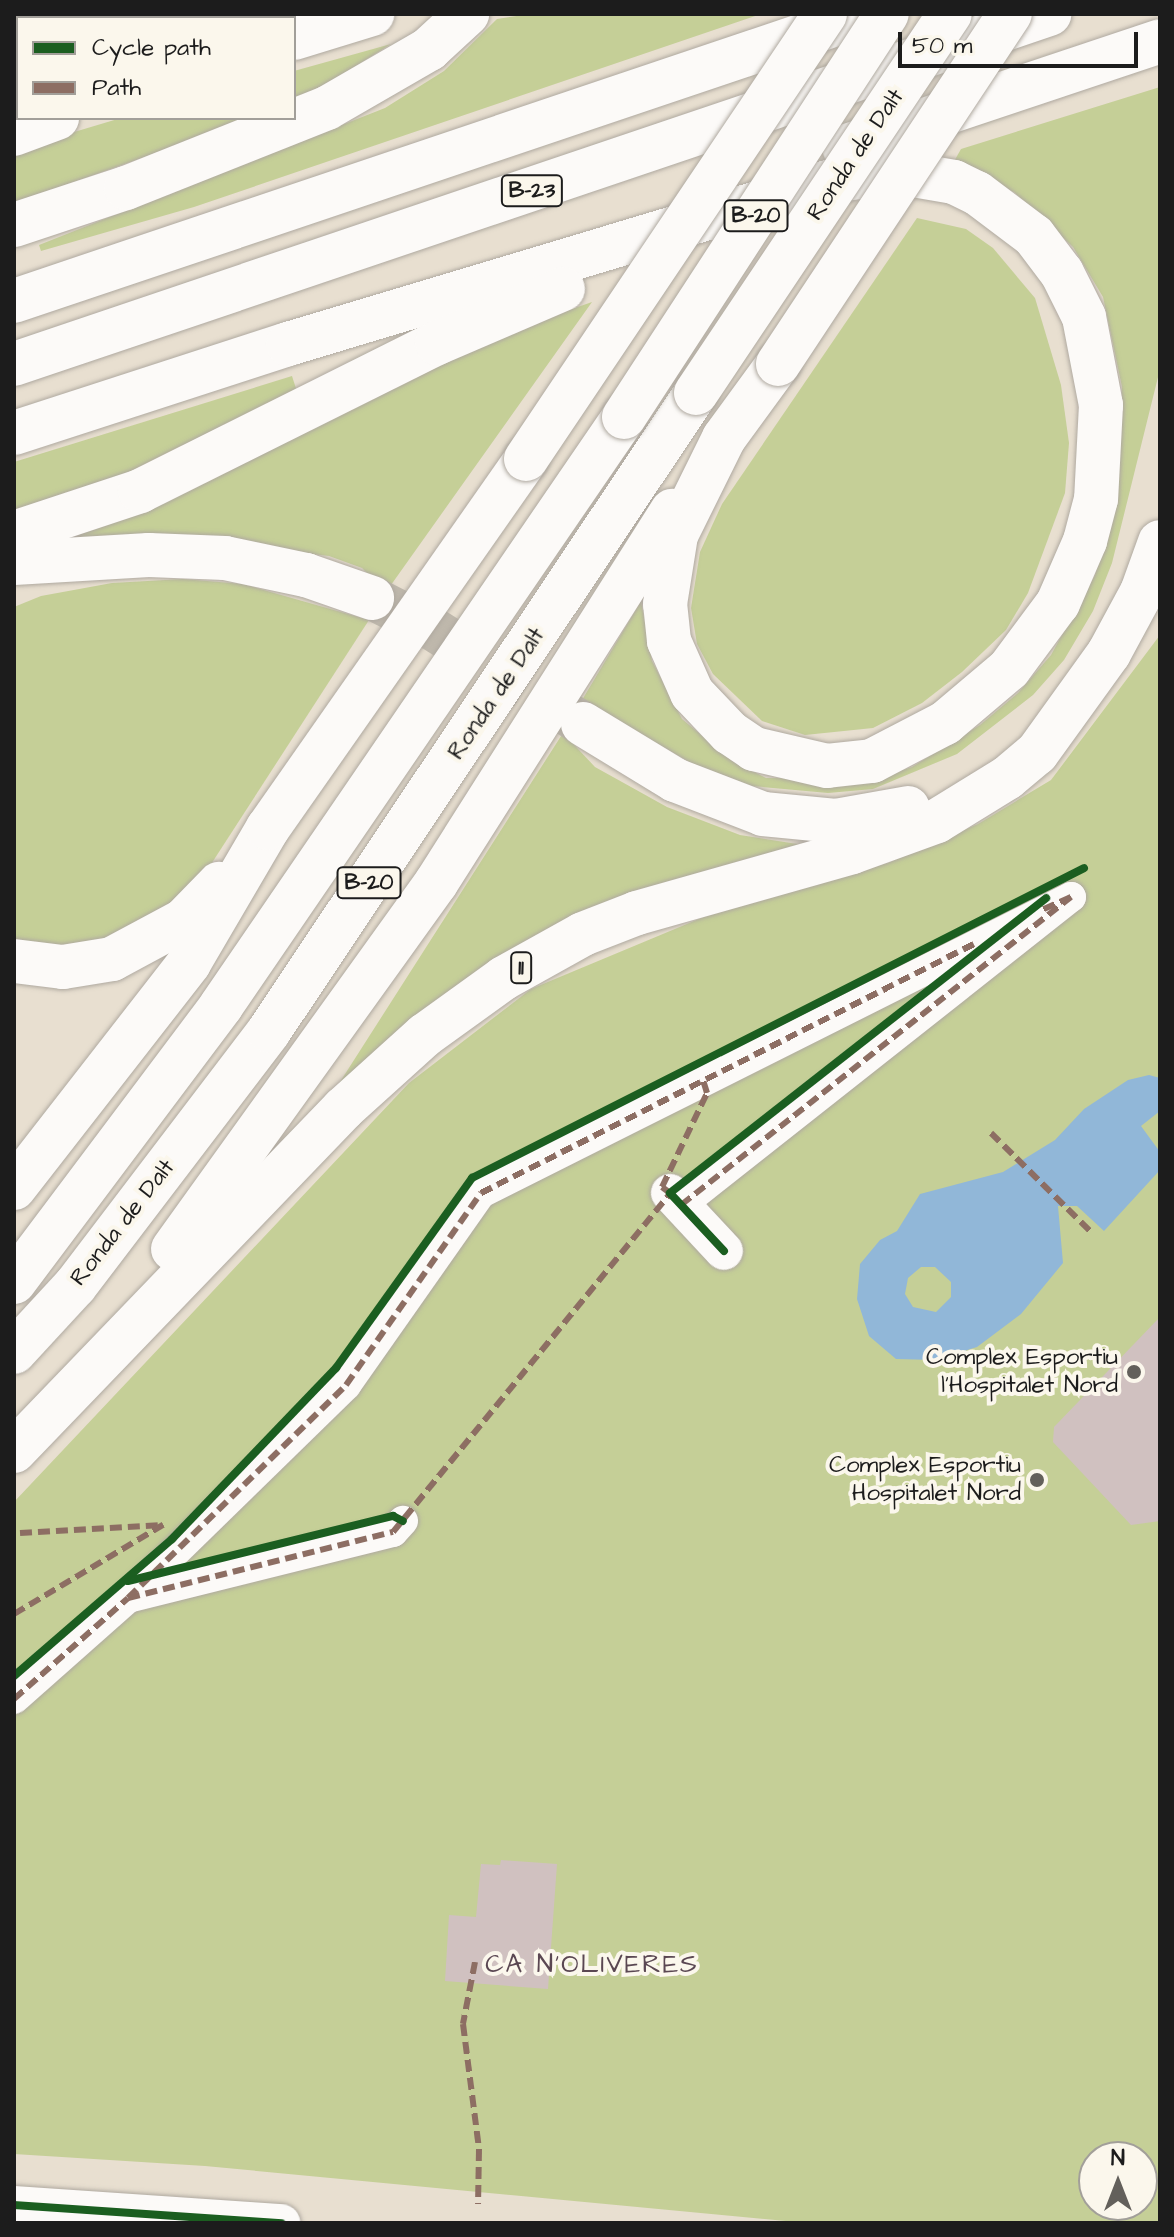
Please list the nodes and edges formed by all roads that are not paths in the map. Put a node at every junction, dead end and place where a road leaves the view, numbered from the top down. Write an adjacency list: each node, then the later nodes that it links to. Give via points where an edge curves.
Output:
1 (372, 14): 9 (main road)
2 (467, 14): 14 (main road, via 429,49 327,108 126,188)
3 (825, 14): 28 (main road, bridge, via 526,459)
4 (866, 14): 15 (main road, B-23)
5 (887, 14): 33 (main road, Ronda de Dalt / B-20, bridge, via 624,417 221,1006)
6 (950, 14): 34 (main road, Ronda de Dalt / B-20, bridge, via 269,1031 75,1286)
7 (1010, 14): 19 (main road, bridge)
8 (1049, 14): 17 (main road, B-23)
9 (296, 37)
10 (1160, 41): 16 (main road, via 552,245)
11 (52, 120): 12 (main road)
12 (14, 134)
13 (1001, 211): 16 (main road, via 954,182 896,172 866,174); 19 (main road, via 1048,253 1084,317 1098,375 1100,468 1092,519 1058,603 1009,669 968,706 894,752 872,761 827,766 754,749 708,713 680,672 665,604 676,535); 20 (main road, via 909,193 859,197 584,281 437,343 140,491)
14 (14, 225)
15 (14, 301)
16 (288, 344): 18 (main road)
17 (14, 364)
18 (14, 433)
19 (724, 438): 35 (main road, via 649,543 427,895 305,1071)
20 (14, 533)
21 (1160, 542): 26 (main road, via 1127,624)
22 (104, 558): 23 (main road); 24 (main road); 25 (main road, via 225,558 306,575)
23 (14, 563)
24 (14, 581)
25 (372, 598)
26 (1066, 712): 27 (main road, via 943,794 888,814 836,821 801,820 736,806 675,780); 35 (main road, 11, via 1037,753 937,821 852,852 637,913 583,934 504,978 425,1035 343,1109)
27 (583, 724)
28 (268, 828): 29 (main road, via 192,912 153,940 112,959 63,967); 30 (main road, via 189,963)
29 (14, 961)
30 (14, 1188)
31 (676, 1199): 32 (street); 38 (street, via 1071,897 481,1193 346,1385)
32 (724, 1251)
33 (14, 1282)
34 (14, 1352)
35 (72, 1386): 36 (main road)
36 (14, 1451)
37 (403, 1521): 38 (street, via 393,1532)
38 (128, 1598): 39 (street)
39 (14, 1699)
40 (14, 2205): 41 (street)
41 (190, 2222): 42 (street)
42 (281, 2223)

